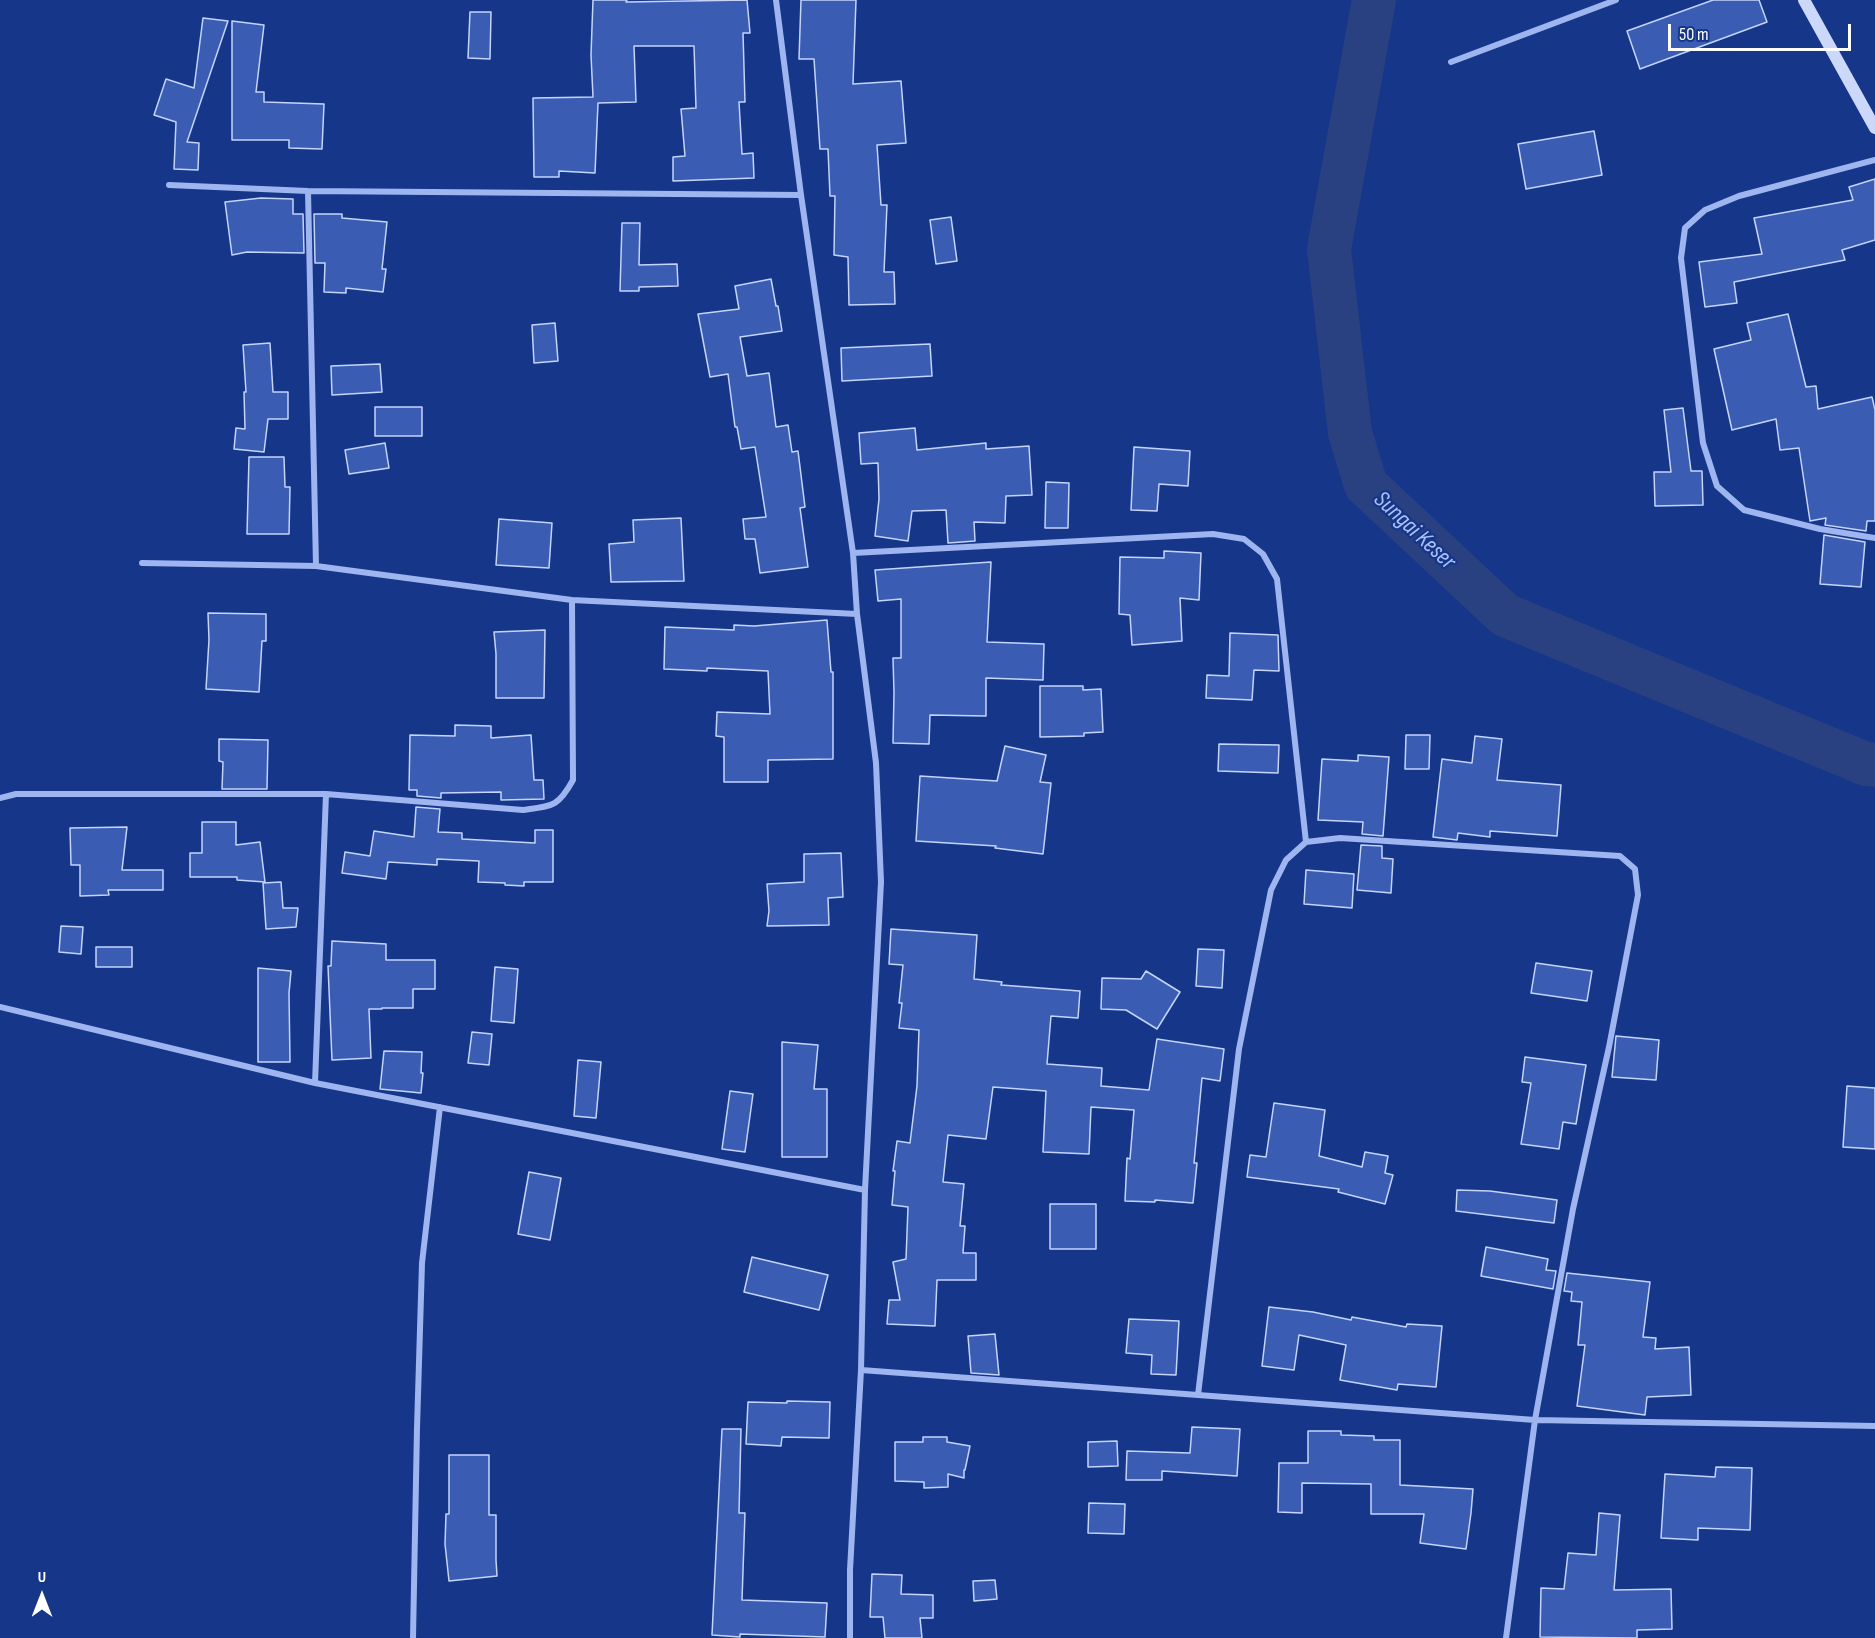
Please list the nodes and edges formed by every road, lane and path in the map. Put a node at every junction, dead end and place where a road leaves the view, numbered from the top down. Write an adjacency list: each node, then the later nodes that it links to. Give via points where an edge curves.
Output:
1 (776, 0): 9 (street)
2 (1616, 0): 4 (street)
3 (1804, 0): 5 (main road)
4 (1450, 62)
5 (1875, 128)
6 (1875, 160): 10 (street, via 1739,196 1705,210 1685,228 1681,258 1703,443 1717,486 1744,510)
7 (170, 185): 8 (street)
8 (308, 191): 9 (street); 13 (street)
9 (801, 195): 11 (street)
10 (1875, 538)
11 (853, 553): 15 (street); 18 (street, via 1213,534 1244,539 1263,554 1277,579)
12 (142, 563): 13 (street)
13 (316, 566): 14 (street)
14 (572, 600): 15 (street); 16 (street, via 573,780 562,799 546,807 523,810)
15 (857, 614): 22 (street, via 876,763 881,882)
16 (326, 794): 17 (street, via 16,794); 20 (street)
17 (0, 798)
18 (1306, 842): 24 (street, via 1286,860 1271,890 1239,1049); 25 (street, via 1340,838 1620,856 1635,869 1635,914 1573,1209)
19 (0, 1007): 20 (street)
20 (315, 1083): 21 (street)
21 (440, 1107): 22 (street); 27 (street, via 422,1263)
22 (865, 1190): 23 (street)
23 (861, 1370): 24 (street); 28 (street)
24 (1198, 1395): 25 (street)
25 (1535, 1420): 26 (street); 29 (street)
26 (1875, 1426)
27 (413, 1638)
28 (850, 1638)
29 (1506, 1638)

